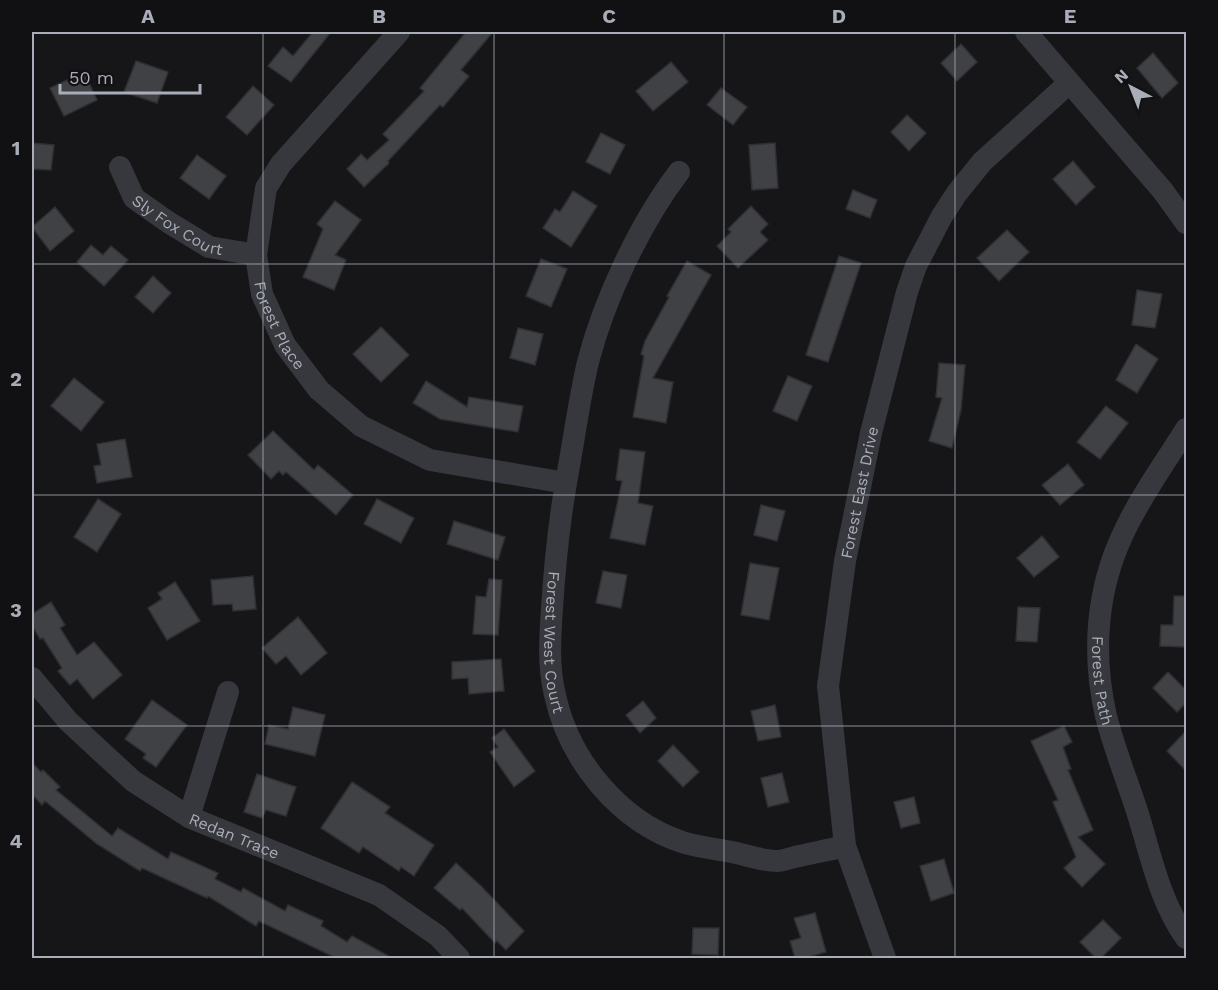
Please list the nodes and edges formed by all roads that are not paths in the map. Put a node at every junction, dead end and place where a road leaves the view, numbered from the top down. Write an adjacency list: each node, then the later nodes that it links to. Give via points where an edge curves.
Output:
1 (399, 32): 7 (street, Forest Place, via 281,164 266,188)
2 (1026, 32): 3 (street)
3 (1069, 83): 6 (street); 13 (street, Forest East Drive, via 982,162 957,193 928,240 907,292 871,433 845,561 828,686)
4 (120, 167): 7 (street, Sly Fox Court, via 134,198 168,222 209,247)
5 (679, 172): 9 (street, Forest West Court, via 640,232 607,306 588,362)
6 (1186, 223)
7 (256, 255): 9 (street, Forest Place, via 262,294 285,345 319,390 361,426 430,460)
8 (1186, 429): 14 (street, Forest Path, via 1122,534 1105,587 1098,670 1106,717 1156,876)
9 (566, 483): 13 (street, Forest West Court, via 554,563 550,668 563,722 589,771 627,811 682,842 778,861)
10 (32, 678): 12 (street, Redan Trace, via 68,721 134,781)
11 (228, 692): 12 (street)
12 (189, 817): 15 (street, Redan Trace, via 379,895 438,936)
13 (845, 846): 16 (street, Forest East Drive)
14 (1186, 938)
15 (459, 958)
16 (885, 958)

